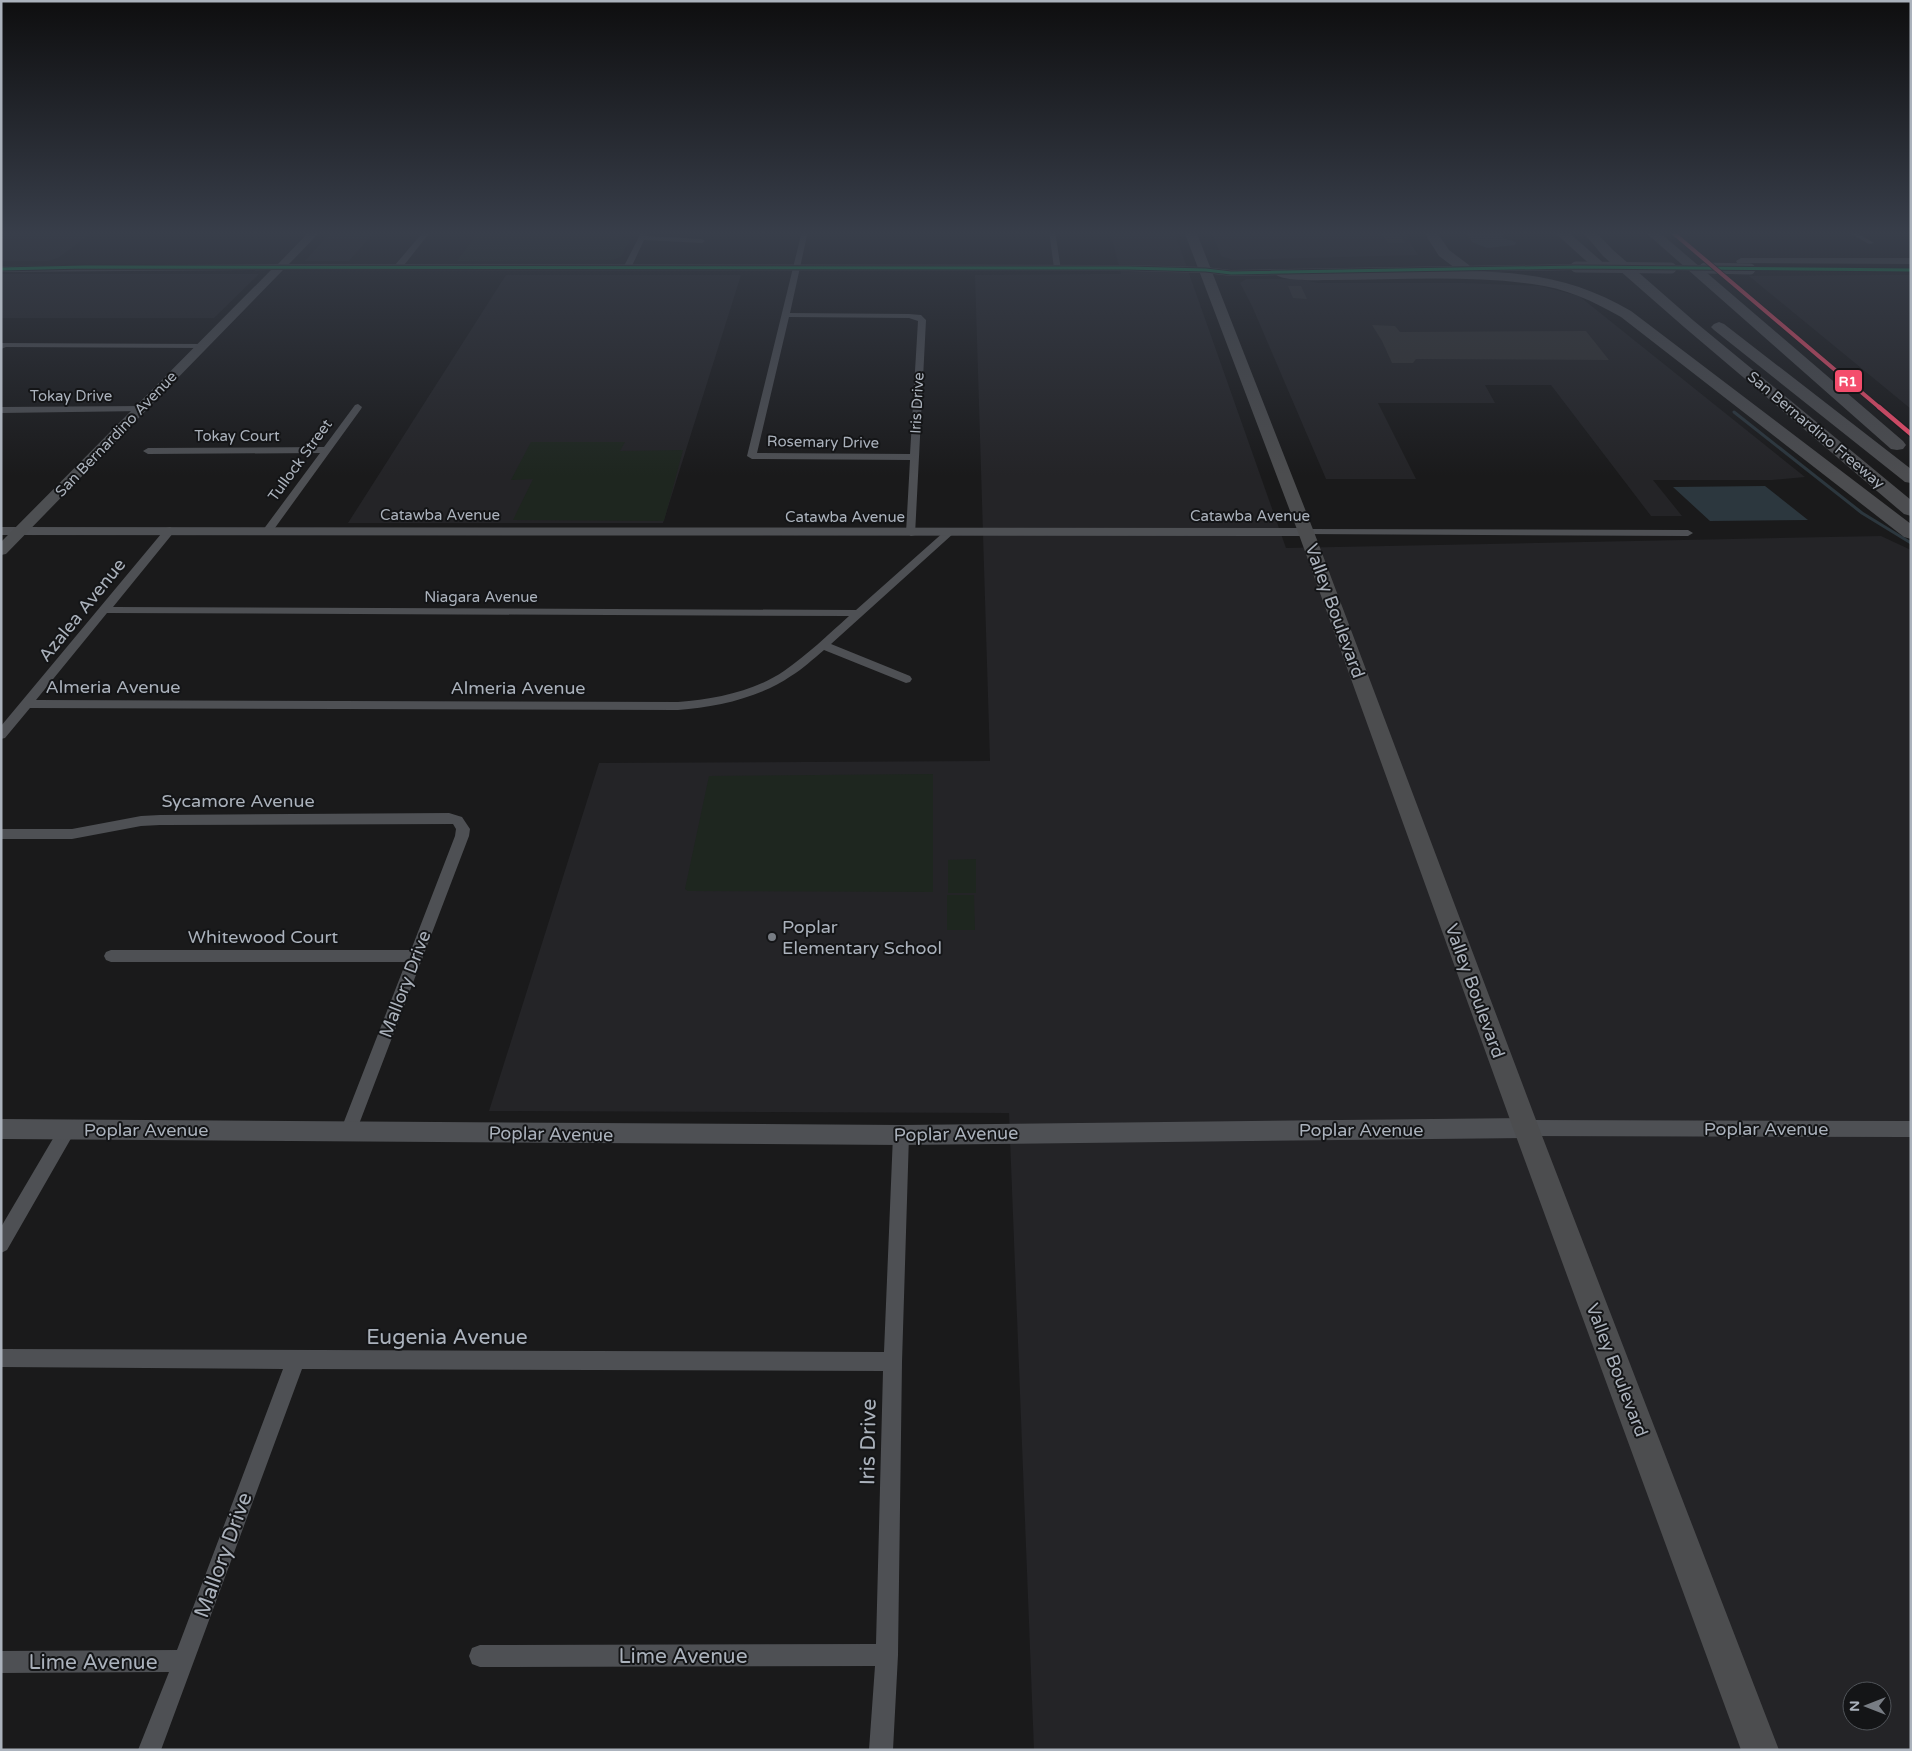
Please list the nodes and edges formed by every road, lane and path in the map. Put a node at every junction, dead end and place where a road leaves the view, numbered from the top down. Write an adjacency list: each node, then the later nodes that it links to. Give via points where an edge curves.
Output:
1 (235, 313): 10 (main road, San Bernardino Avenue)
2 (1222, 313): 25 (main road, Valley Boulevard)
3 (1624, 313): 29 (highway)
4 (1656, 313): 14 (highway)
5 (1676, 313): 14 (highway, San Bernardino Freeway)
6 (1744, 313): 18 (highway)
7 (786, 315): 17 (street, Iris Drive, via 920,318); 17 (street, Rosemary Drive, via 752,456)
8 (1709, 319): 19 (highway, San Bernardino Freeway)
9 (2, 346): 10 (street)
10 (202, 346): 12 (main road, San Bernardino Avenue)
11 (358, 407): 15 (street, Tullock Street)
12 (141, 409): 13 (street, Tokay Drive); 24 (main road, San Bernardino Avenue)
13 (1, 410)
14 (1813, 428): 20 (highway, San Bernardino Freeway)
15 (326, 450): 16 (street, Tokay Court); 22 (street, Tullock Street)
16 (148, 451)
17 (914, 457): 26 (street, Iris Drive)
18 (1911, 457)
19 (1911, 478)
20 (1911, 510)
21 (170, 530): 22 (street, Catawba Avenue); 24 (street, Catawba Avenue); 31 (street, Azalea Avenue)
22 (268, 530): 26 (street, Catawba Avenue)
23 (1, 532): 24 (street, Catawba Avenue)
24 (20, 532): 30 (main road, San Bernardino Avenue)
25 (1306, 532): 27 (street, Catawba Avenue); 28 (street, Catawba Avenue); 41 (main road, Valley Boulevard)
26 (911, 533): 27 (street, Catawba Avenue)
27 (949, 533): 32 (street, Almeria Avenue)
28 (1688, 533)
29 (1911, 533)
30 (1, 551)
31 (104, 610): 32 (street, Niagara Avenue); 35 (street, Azalea Avenue)
32 (858, 613): 33 (street, Almeria Avenue)
33 (823, 645): 34 (street); 35 (street, Almeria Avenue, via 786,674 764,686 720,700 678,706)
34 (906, 679)
35 (28, 704): 36 (street, Azalea Avenue)
36 (1, 735)
37 (1, 834): 38 (street, Sycamore Avenue, via 72,834 160,820 449,818 461,824)
38 (462, 836): 40 (street, Mallory Drive)
39 (112, 956): 40 (street, Whitewood Court)
40 (416, 956): 45 (street, Mallory Drive)
41 (1526, 1128): 43 (street, Poplar Avenue); 46 (street, Poplar Avenue); 57 (main road, Valley Boulevard)
42 (1, 1129): 44 (street, Poplar Avenue)
43 (1911, 1129)
44 (67, 1130): 45 (street, Poplar Avenue); 47 (street)
45 (348, 1132): 46 (street, Poplar Avenue)
46 (901, 1135): 50 (street, Iris Drive)
47 (1, 1244)
48 (1, 1358): 49 (street, Eugenia Avenue)
49 (296, 1359): 50 (street, Eugenia Avenue); 53 (street, Mallory Drive)
50 (893, 1362): 51 (street, Iris Drive)
51 (886, 1655): 52 (street, Lime Avenue); 56 (street, Iris Drive)
52 (480, 1656)
53 (184, 1661): 54 (street, Lime Avenue); 55 (street, Mallory Drive)
54 (1, 1662)
55 (149, 1750)
56 (881, 1750)
57 (1760, 1750)

